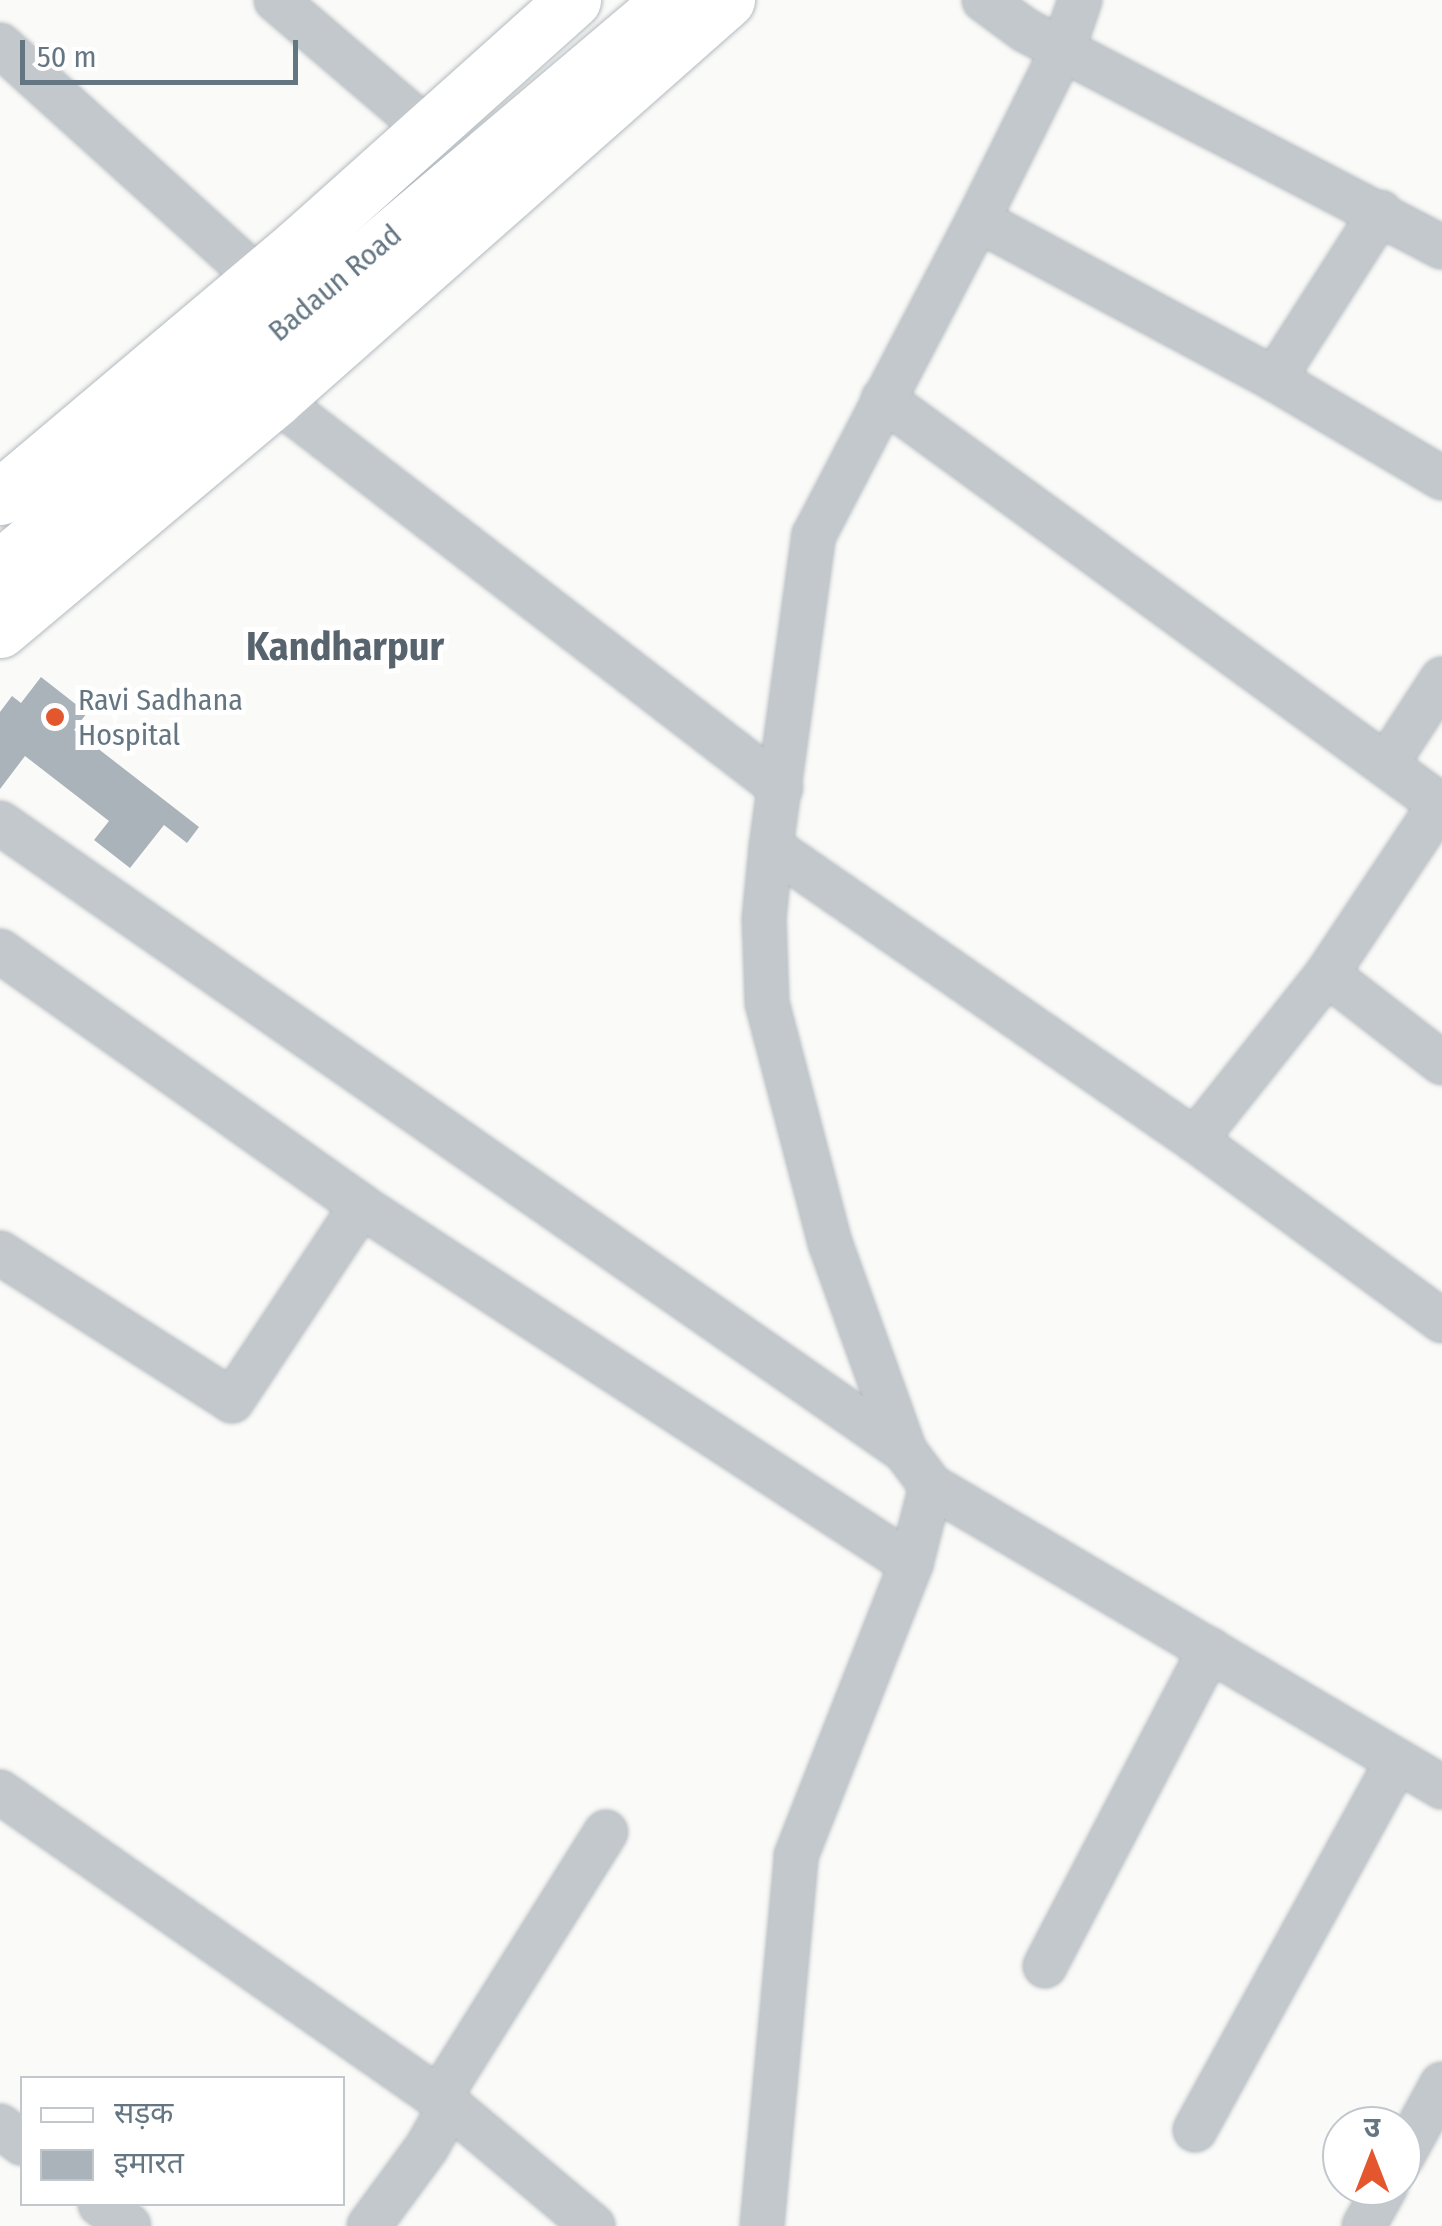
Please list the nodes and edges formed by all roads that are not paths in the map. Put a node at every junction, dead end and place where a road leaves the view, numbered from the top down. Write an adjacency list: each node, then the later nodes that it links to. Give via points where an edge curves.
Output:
1 (276, 0): 10 (street)
2 (573, 0): 10 (main road)
3 (620, 0): 20 (main road)
4 (671, 0): 21 (main road, Badaun Road)
5 (727, 0): 16 (main road)
6 (984, 0): 9 (street, via 1025,30)
7 (1080, 0): 9 (street)
8 (0, 44): 14 (street)
9 (1064, 47): 11 (street); 12 (street)
10 (428, 129): 14 (main road)
11 (1381, 212): 13 (street); 15 (street)
12 (978, 220): 15 (street); 17 (street)
13 (1442, 247)
14 (259, 279): 18 (main road)
15 (1274, 378): 19 (street)
16 (274, 400): 22 (main road); 25 (street)
17 (883, 400): 24 (street); 25 (street, via 814,535)
18 (8, 478)
19 (1442, 478)
20 (0, 537)
21 (0, 568)
22 (0, 630)
23 (1442, 679): 24 (street)
24 (1386, 765): 26 (street)
25 (782, 788): 28 (street)
26 (1441, 805): 30 (street)
27 (0, 823): 36 (street)
28 (770, 847): 32 (street); 36 (street, via 767,1002 830,1243)
29 (0, 951): 33 (street)
30 (1326, 974): 31 (street); 32 (street)
31 (1442, 1063)
32 (1195, 1140): 35 (street)
33 (361, 1206): 34 (street, via 232,1401); 38 (street)
34 (0, 1254)
35 (1442, 1322)
36 (906, 1451): 37 (street)
37 (931, 1486): 38 (street); 39 (street)
38 (912, 1564): 55 (street, via 796,1856)
39 (1210, 1650): 40 (street); 44 (street)
40 (1397, 1760): 41 (street); 49 (street)
41 (1442, 1787)
42 (1, 1795): 46 (street)
43 (606, 1832): 46 (street, via 439,2098)
44 (1045, 1966)
45 (1442, 2084): 47 (street)
46 (450, 2106): 52 (street); 54 (street)
47 (1422, 2120)
48 (0, 2126): 50 (street)
49 (1195, 2130)
50 (20, 2142)
51 (103, 2206): 53 (street)
52 (589, 2225)
53 (129, 2226)
54 (368, 2226)
55 (762, 2226)

